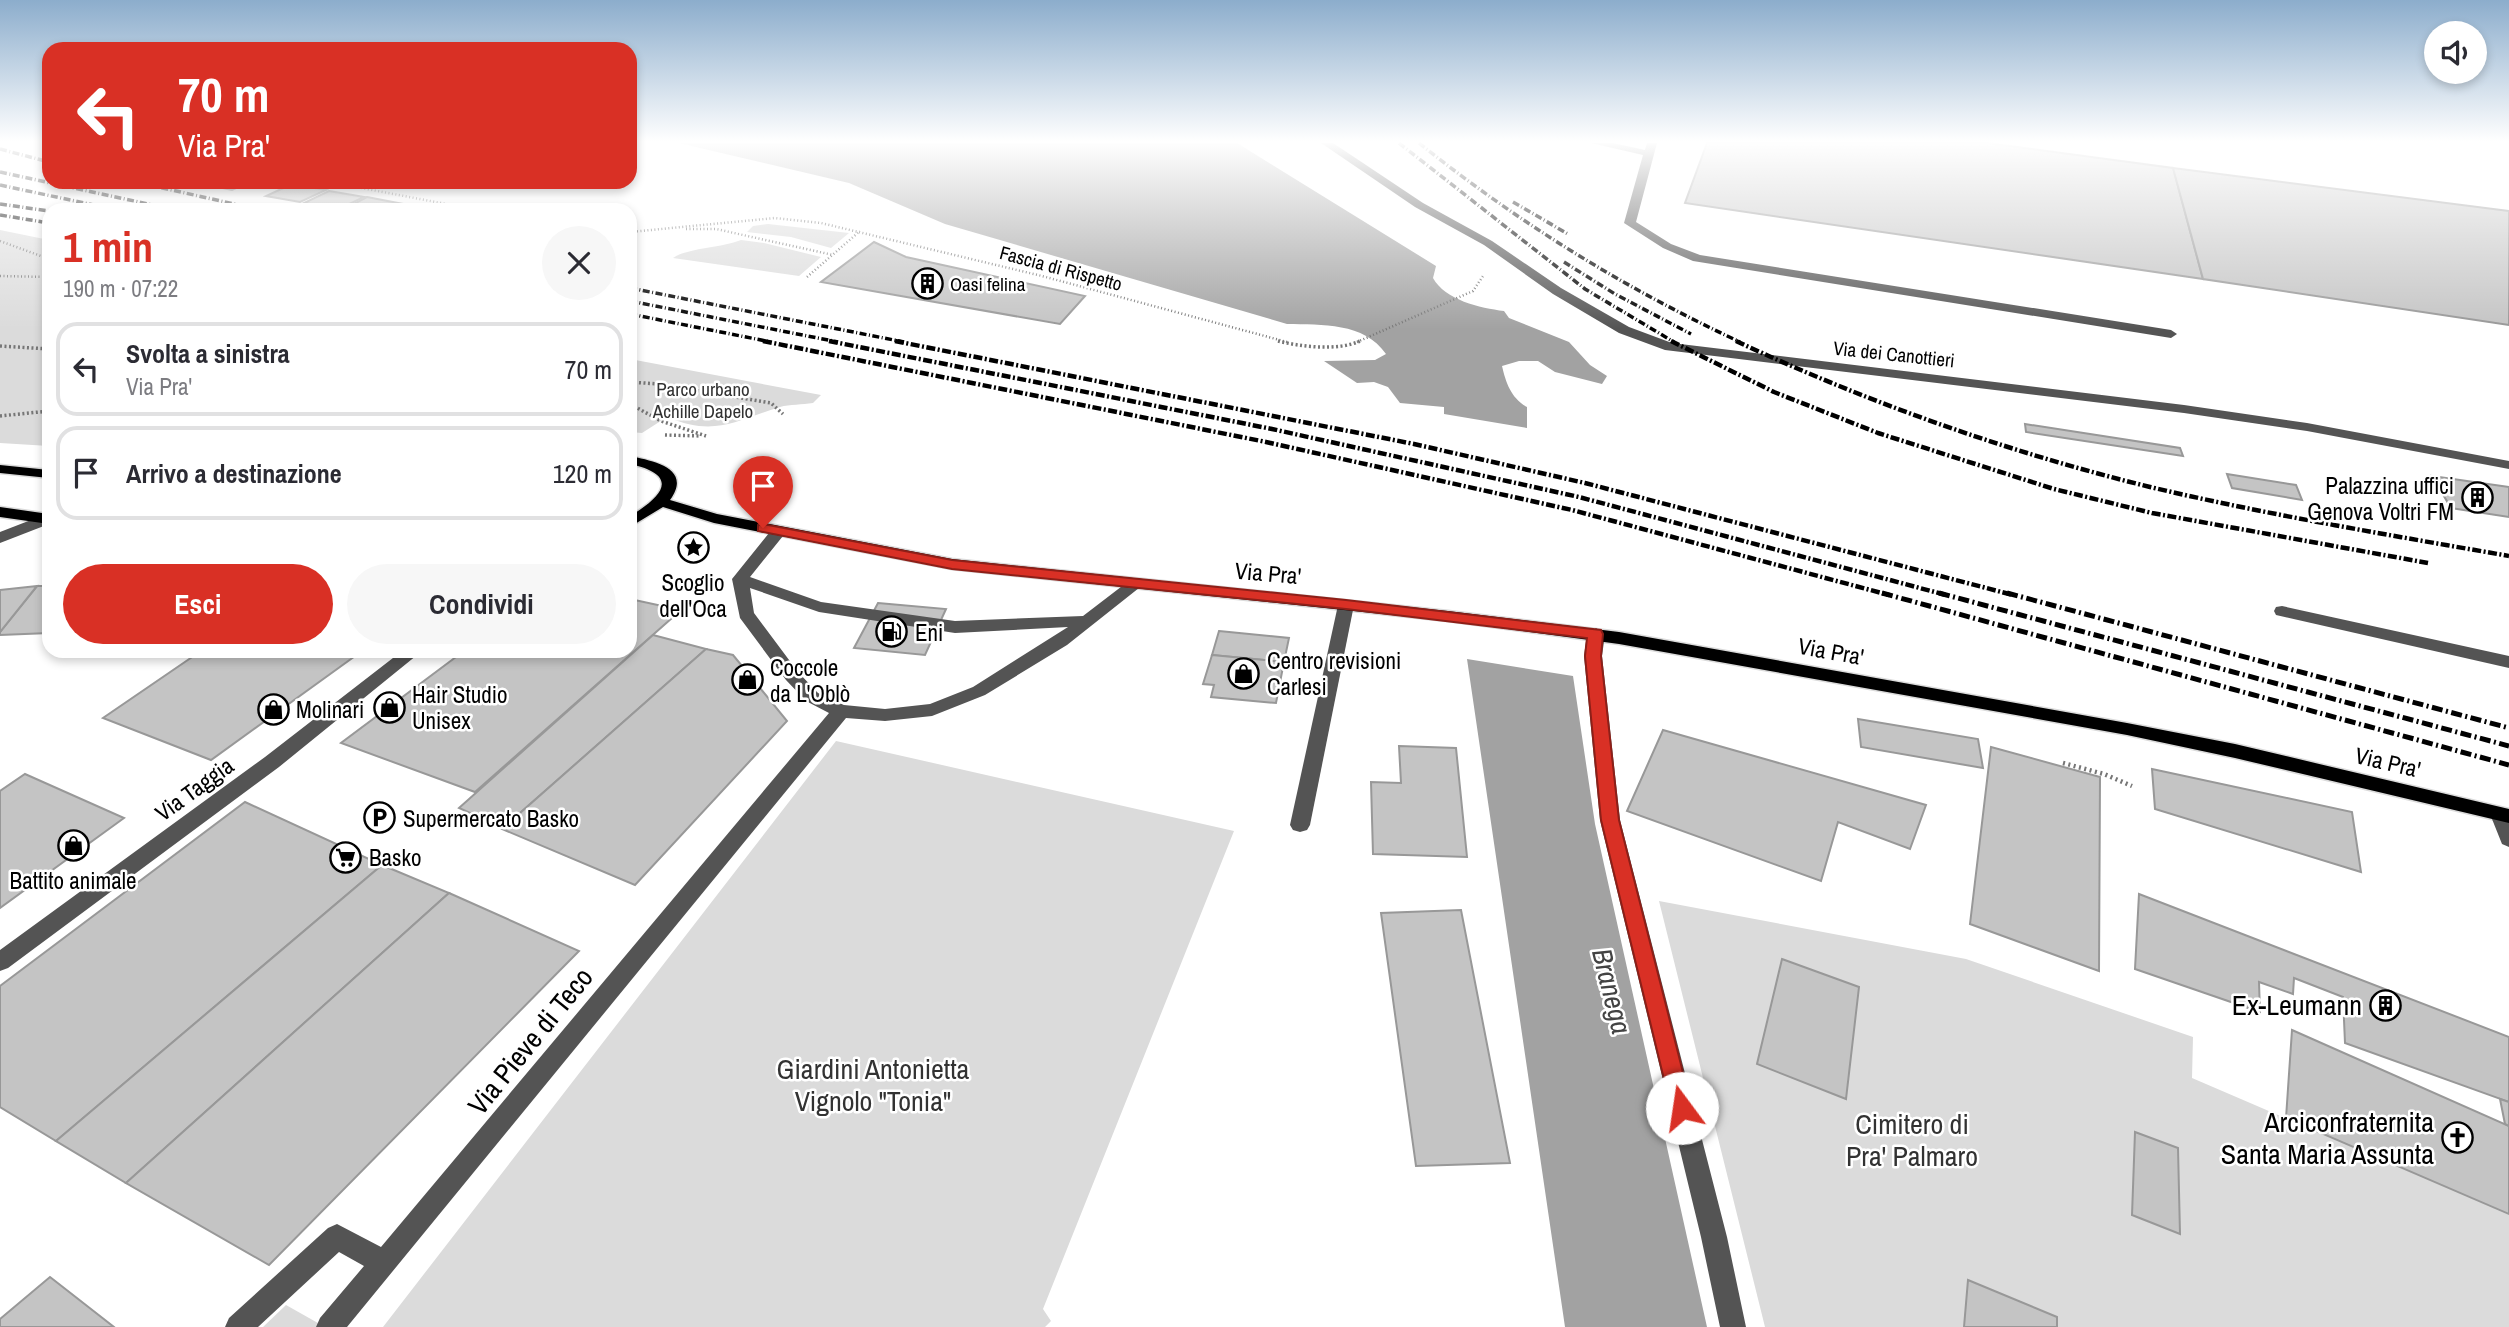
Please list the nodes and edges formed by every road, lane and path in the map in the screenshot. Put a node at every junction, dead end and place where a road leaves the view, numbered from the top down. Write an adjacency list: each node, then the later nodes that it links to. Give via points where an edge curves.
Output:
1 (1419, 205): 23 (street, Via dei Canottieri, via 1488,243 1623,330 1670,347 2184,409)
2 (1635, 205): 13 (street, via 1630,223 1697,258)
3 (642, 230): 4 (path, Fascia di Rispetto); 5 (path, Fascia di Rispetto, via 775,218); 7 (path, via 716,229)
4 (637, 231)
5 (861, 231): 7 (path); 12 (path, Fascia di Rispetto, via 1283,342 1316,346 1353,344)
6 (0, 242): 8 (path)
7 (833, 255): 11 (path)
8 (42, 257)
9 (0, 276): 10 (path)
10 (42, 277)
11 (807, 277)
12 (1472, 290)
13 (2171, 334)
14 (0, 346): 15 (path)
15 (42, 349)
16 (637, 383): 19 (path, via 771,403)
17 (637, 407): 21 (path, via 661,421)
18 (42, 412): 20 (path)
19 (783, 414)
20 (0, 416)
21 (706, 436)
22 (637, 462): 26 (main road, via 668,475 669,494)
23 (2509, 465)
24 (0, 469): 25 (main road)
25 (42, 473)
26 (661, 502): 28 (main road); 31 (main road, Via Pra')
27 (0, 512): 29 (main road)
28 (637, 517)
29 (42, 521)
30 (42, 522): 32 (street)
31 (779, 531): 33 (street); 34 (main road, Via Pra', via 952,564)
32 (0, 539)
33 (740, 579): 37 (street, via 819,607 955,627); 41 (street, via 746,614 792,676 812,697)
34 (1136, 584): 35 (main road, Via Pra'); 37 (street)
35 (1346, 604): 38 (main road, Via Pra'); 45 (street)
36 (2282, 611): 40 (street)
37 (1087, 621): 41 (street, via 978,691 932,710 885,715)
38 (1586, 633): 44 (main road, Via Pra', via 2140,732); 51 (street, via 1593,656 1610,820)
39 (404, 658): 47 (street, Via Taggia, via 272,762)
40 (2509, 662)
41 (841, 711): 48 (street, Via Pieve di Teco)
42 (2063, 763): 43 (path)
43 (2132, 786)
44 (2504, 815): 46 (street)
45 (1300, 825)
46 (2509, 839)
47 (0, 962)
48 (384, 1263): 49 (street, via 337,1237); 50 (street, Via Pieve di Teco)
49 (238, 1327)
50 (329, 1327)
51 (1733, 1327)

